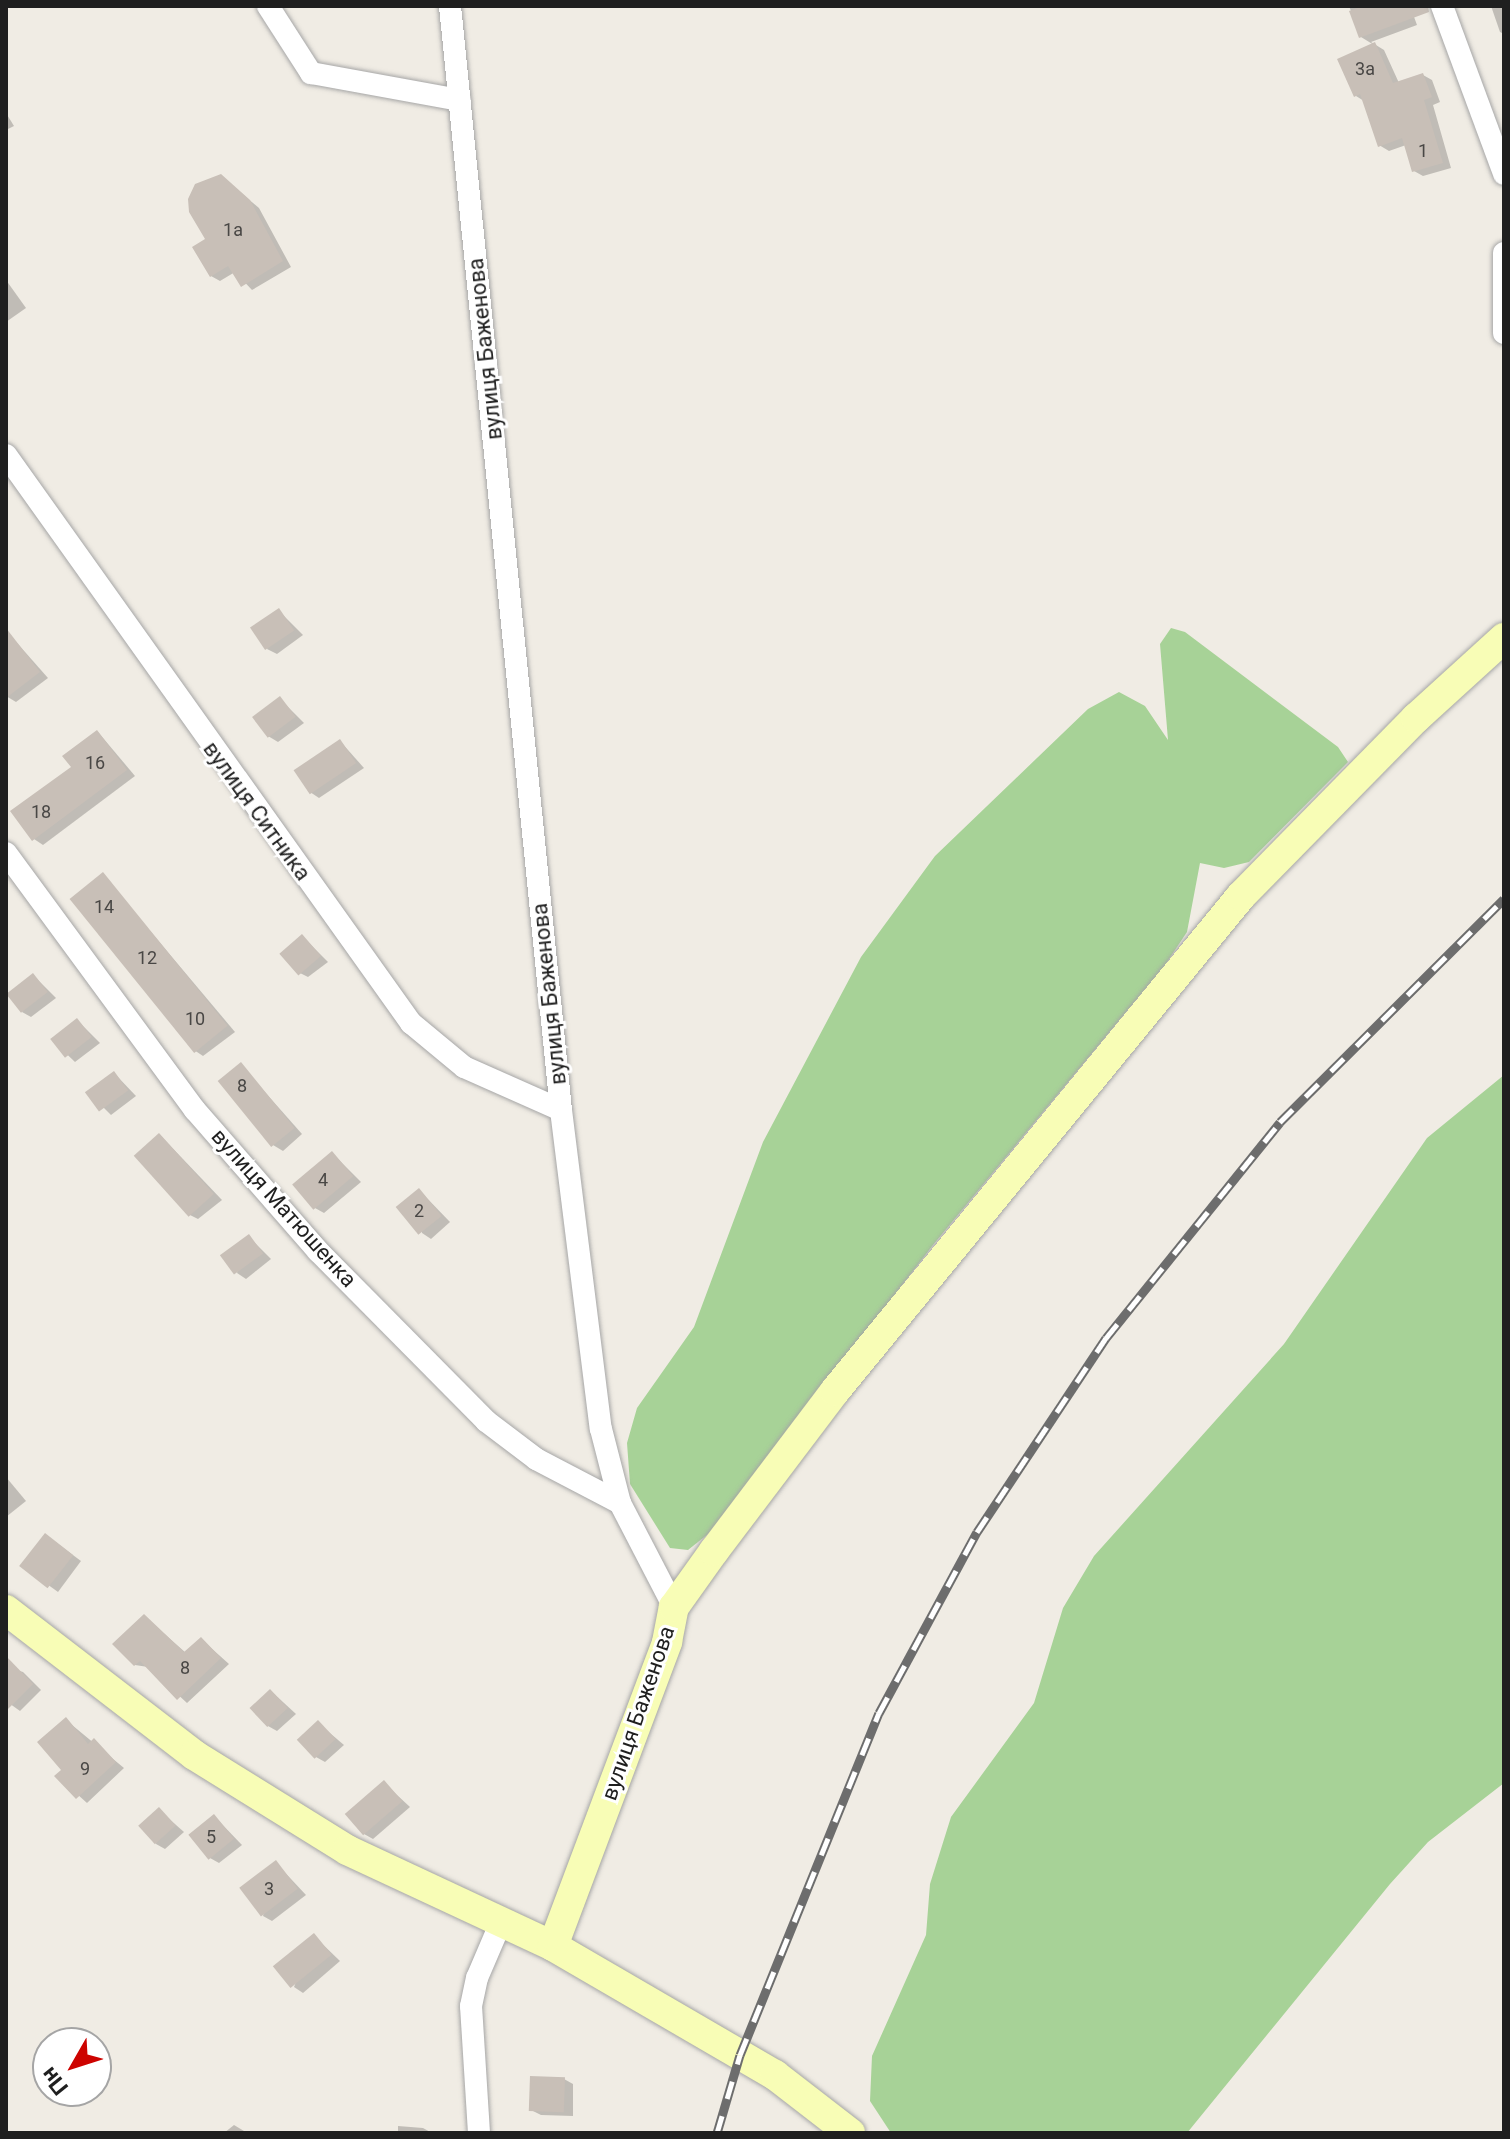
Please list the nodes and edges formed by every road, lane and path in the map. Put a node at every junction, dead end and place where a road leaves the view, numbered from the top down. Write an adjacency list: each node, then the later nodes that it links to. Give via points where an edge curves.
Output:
1 (268, 6): 4 (street, via 311,73)
2 (450, 6): 4 (street, вулиця Баженова)
3 (1442, 6): 5 (street)
4 (460, 100): 11 (street, вулиця Баженова)
5 (1504, 174)
6 (1504, 253): 7 (street)
7 (1504, 333)
8 (8, 462): 11 (street, вулиця Ситника, via 411,1023 464,1067)
9 (1504, 638): 13 (street, via 1416,718 1241,896 835,1391)
10 (6, 853): 12 (street, вулиця Матюшенка, via 195,1110 318,1251 486,1421 547,1466)
11 (561, 1110): 12 (street, вулиця Баженова, via 601,1429)
12 (620, 1503): 13 (street, вулиця Баженова)
13 (674, 1607): 16 (street, вулиця Баженова, via 667,1642)
14 (6, 1610): 15 (street, via 194,1755 347,1850)
15 (501, 1922): 16 (street); 17 (street, via 471,2006)
16 (553, 1946): 18 (street, via 775,2075)
17 (479, 2133)
18 (850, 2133)

